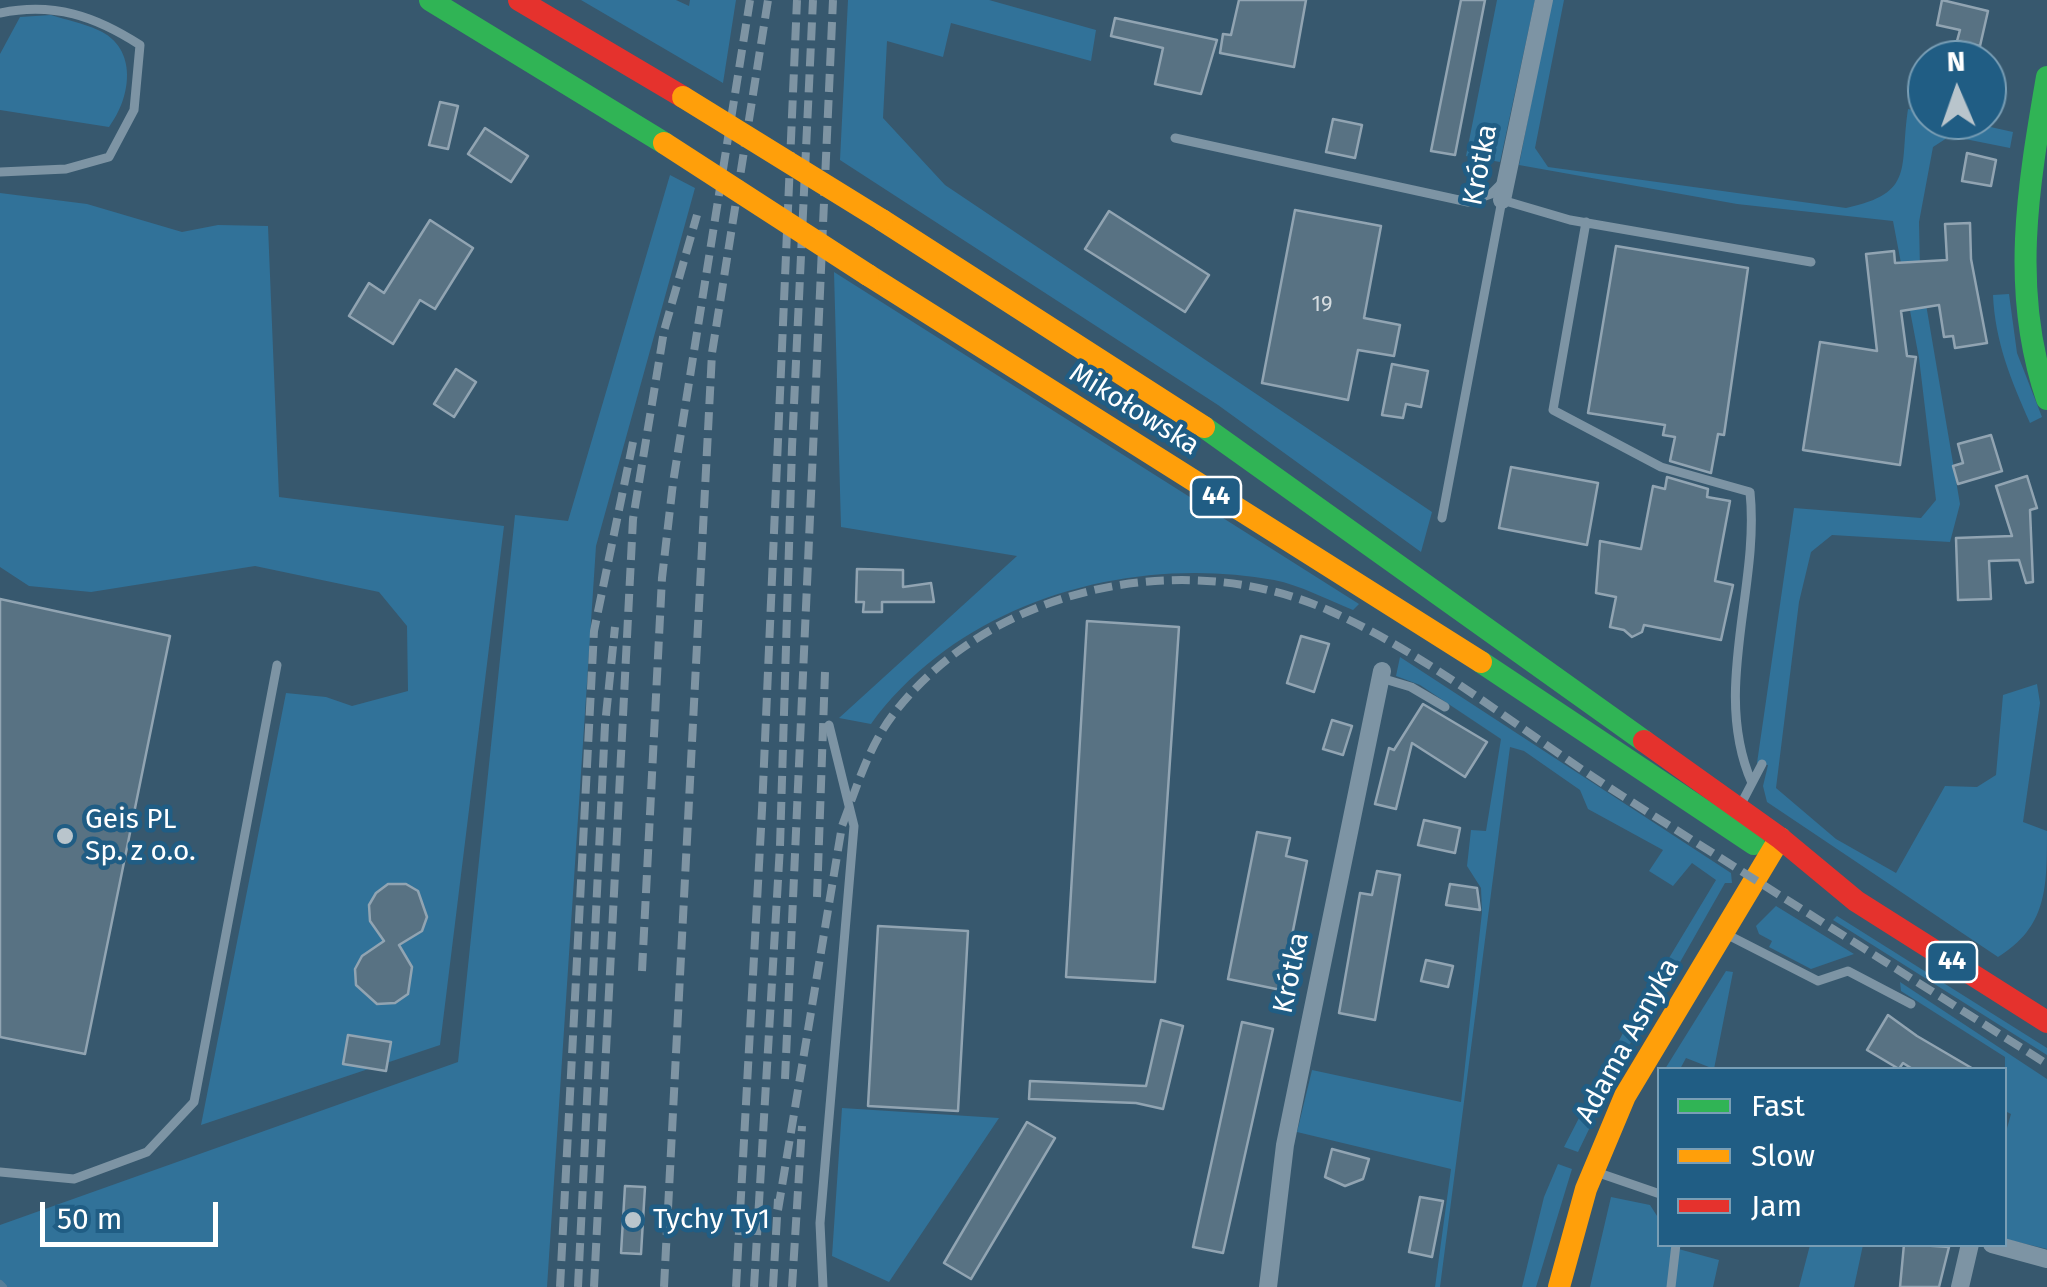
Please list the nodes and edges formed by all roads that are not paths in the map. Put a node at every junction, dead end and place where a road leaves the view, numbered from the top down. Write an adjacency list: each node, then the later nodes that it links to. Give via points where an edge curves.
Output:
1 (430, 0): 22 (main road, Mikołowska / 44, bridge)
2 (520, 0): 21 (main road, Mikołowska / 44, bridge, via 1188,416)
3 (1544, 0): 9 (street, Krótka)
4 (3, 12): 5 (lane); 8 (lane, via 52,7 104,22 140,45 134,110 109,157 66,169)
5 (0, 23)
6 (2047, 77): 13 (main road, via 2022,264 2027,343)
7 (1176, 138): 9 (lane, via 1468,202 1491,194)
8 (0, 172)
9 (1506, 178): 10 (street, Krótka)
10 (1502, 200): 11 (lane); 14 (lane, Krótka)
11 (1586, 222): 12 (lane); 20 (lane, via 1553,410 1661,467 1750,492 1753,524 1734,702)
12 (1811, 262)
13 (2047, 400)
14 (1442, 518)
15 (276, 665): 27 (lane, via 194,1102 147,1152 74,1180)
16 (1381, 674): 17 (lane); 34 (street, Krótka, via 1285,1145)
17 (1444, 707)
18 (828, 726): 33 (lane, via 854,826 820,1223)
19 (1762, 764): 20 (lane)
20 (1752, 783): 21 (lane)
21 (1739, 809): 22 (main road, Mikołowska / 44)
22 (1775, 846): 23 (main road, Adama Asnyka); 25 (main road, Mikołowska / 44)
23 (1724, 933): 24 (lane, via 1818,981 1848,971); 26 (main road, Adama Asnyka, via 1625,1096)
24 (1910, 1004)
25 (2047, 1022)
26 (1594, 1171): 28 (lane); 35 (main road, Adama Asnyka)
27 (0, 1172)
28 (1657, 1193)
29 (1676, 1247): 36 (lane)
30 (1969, 1247): 37 (street)
31 (2003, 1247): 32 (street)
32 (2047, 1259)
33 (823, 1287)
34 (1268, 1287)
35 (1558, 1287)
36 (1671, 1287)
37 (1960, 1287)

